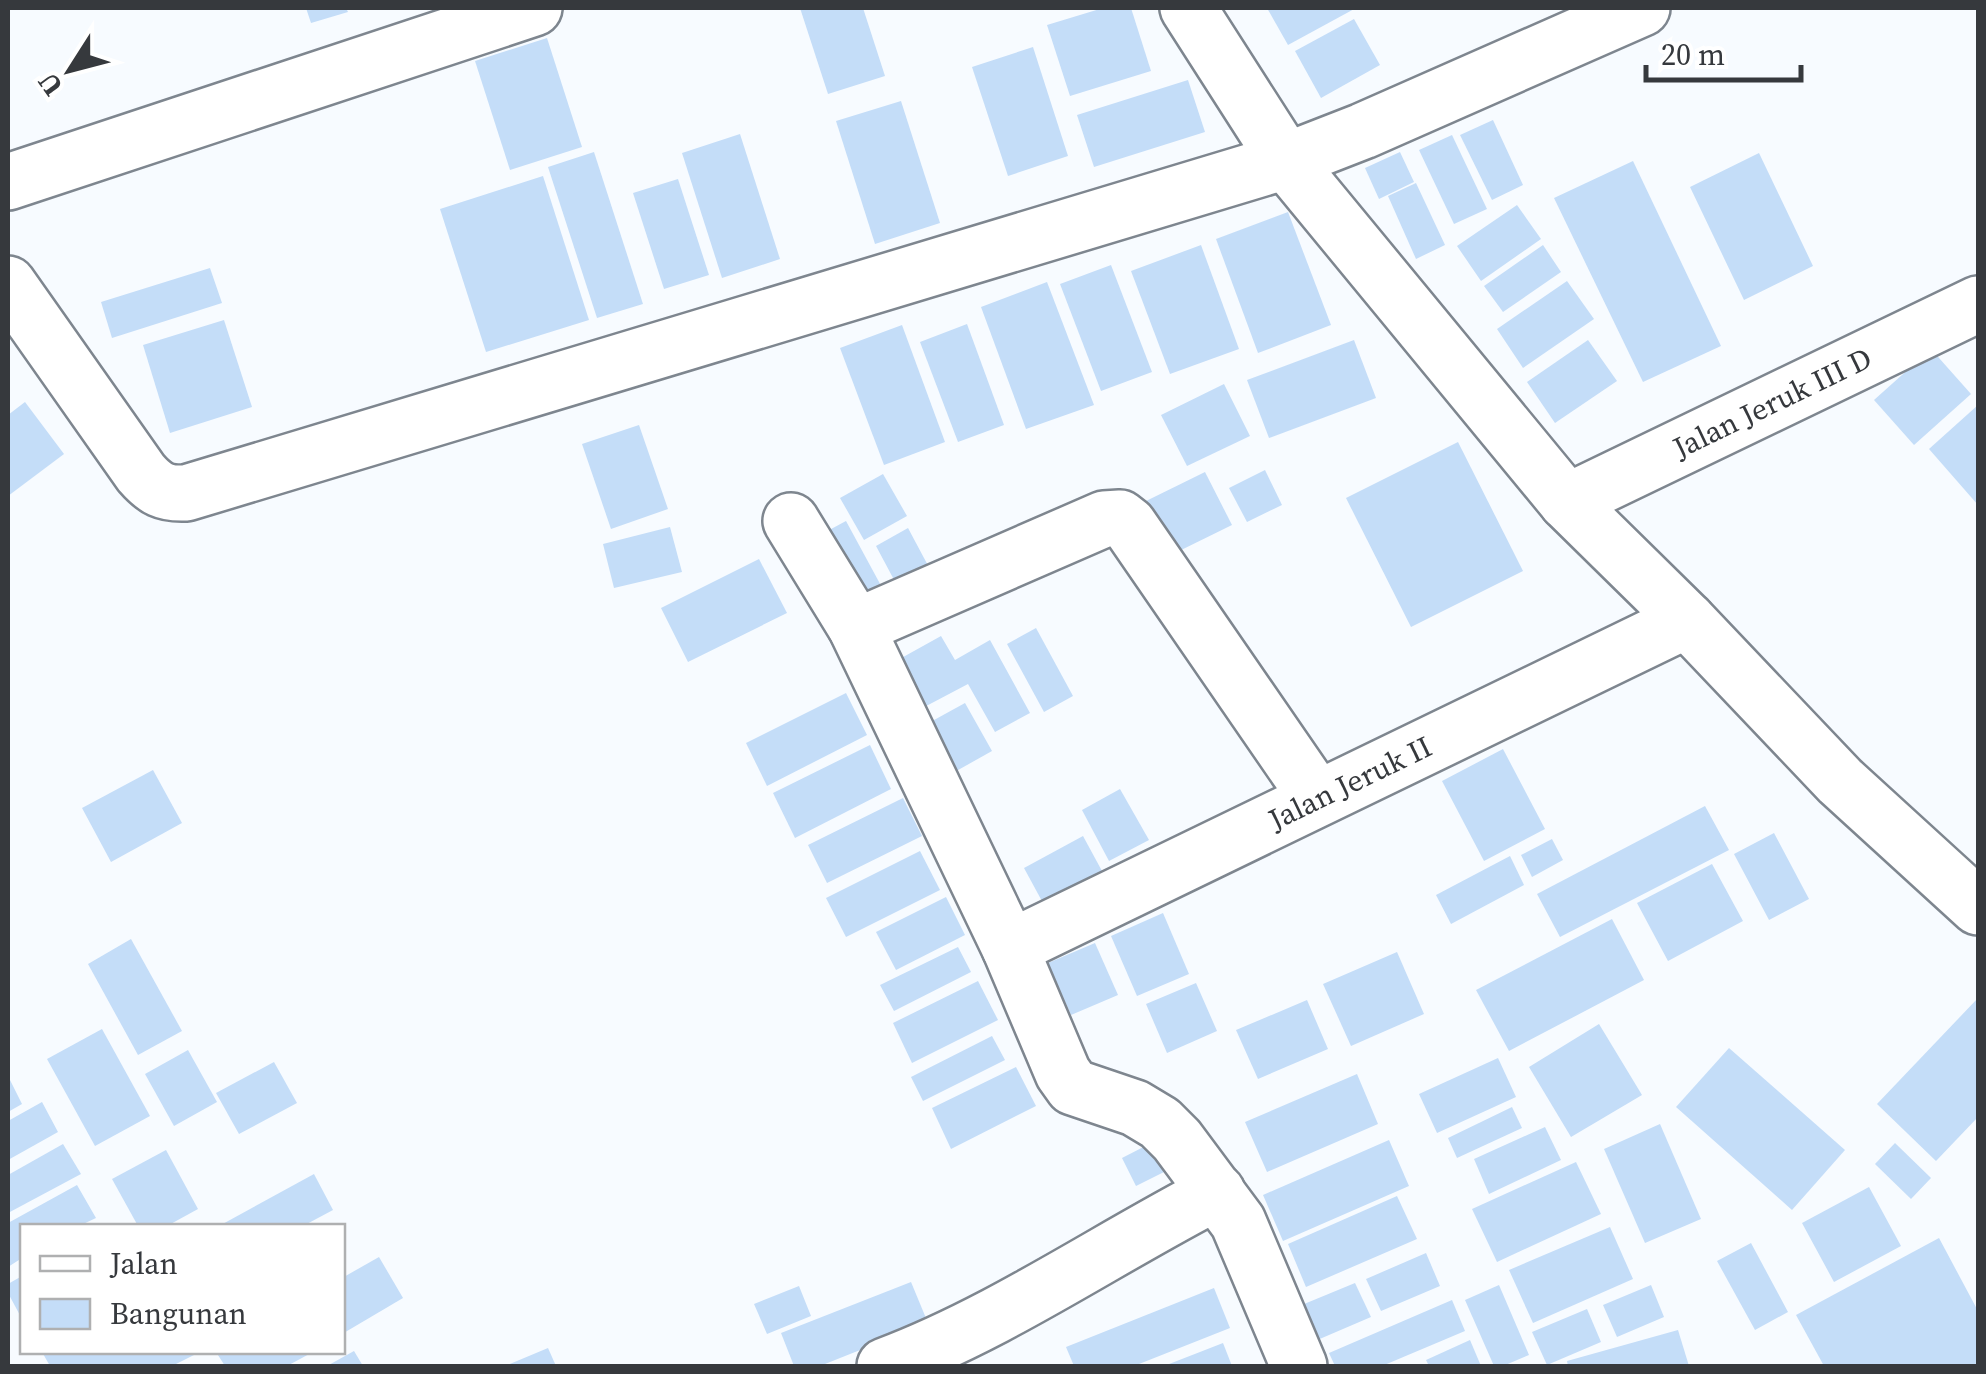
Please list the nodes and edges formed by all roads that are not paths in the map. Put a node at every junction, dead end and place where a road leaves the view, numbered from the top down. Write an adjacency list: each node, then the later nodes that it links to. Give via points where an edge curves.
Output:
1 (534, 8): 5 (street)
2 (1188, 8): 4 (street)
3 (1624, 11): 4 (street)
4 (1286, 161): 6 (street, via 186,494 154,488 141,473); 8 (street)
5 (8, 182)
6 (8, 284)
7 (1971, 319): 8 (street, Jalan Jeruk III D)
8 (1567, 502): 10 (street)
9 (791, 522): 11 (street)
10 (1687, 620): 12 (street, Jalan Jeruk II); 13 (street, via 1840,781)
11 (856, 627): 12 (street, via 1104,519 1120,518); 14 (street)
12 (1317, 798): 14 (street, Jalan Jeruk II)
13 (1978, 907)
14 (1010, 948): 15 (street, via 1073,1086 1160,1123)
15 (1218, 1192): 16 (street, via 1016,1304); 17 (street, via 1238,1222)
16 (885, 1366)
17 (1298, 1366)

